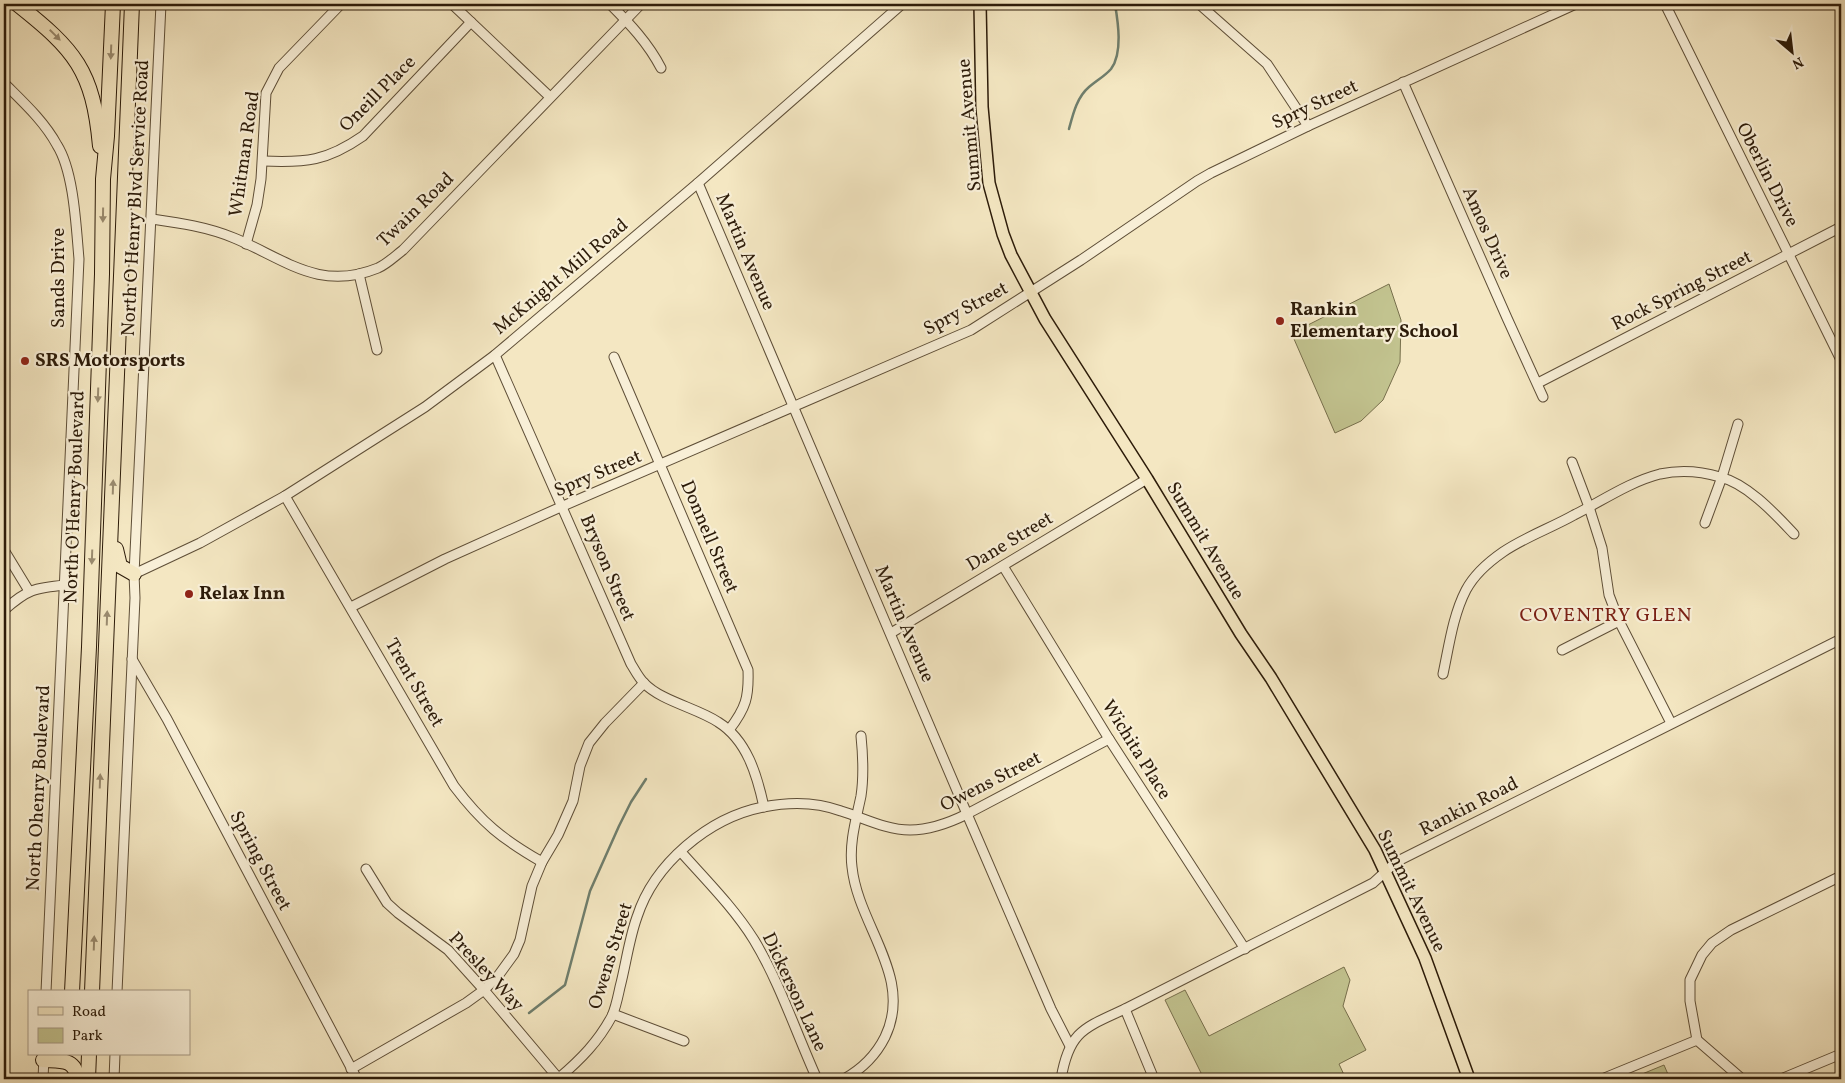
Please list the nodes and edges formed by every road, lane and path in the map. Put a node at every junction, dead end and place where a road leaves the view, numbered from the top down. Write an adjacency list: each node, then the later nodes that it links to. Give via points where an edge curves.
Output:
1 (18, 4): 22 (highway, one-way to 22, via 49,29 78,62 93,97)
2 (113, 4): 22 (highway, North O'Henry Boulevard, one-way to 22)
3 (132, 4): 47 (highway, North O'Henry Boulevard, one-way to 3)
4 (161, 4): 24 (street, North O Henry Blvd Service Road)
5 (341, 4): 21 (street, Whitman Road, via 280,68 266,93)
6 (452, 4): 15 (street)
7 (610, 4): 14 (street)
8 (640, 4): 14 (street, Twain Road)
9 (902, 4): 23 (street, McKnight Mill Road)
10 (980, 4): 29 (main road, Summit Avenue, via 982,107 989,183 1006,241)
11 (1199, 4): 20 (street, via 1267,64)
12 (1576, 4): 17 (street, Spry Street)
13 (1665, 4): 27 (street, Oberlin Drive)
14 (626, 20): 16 (street, via 652,50); 19 (street, Twain Road)
15 (471, 22): 19 (street); 21 (street, Oneill Place, via 363,136 347,148 305,162)
16 (661, 68)
17 (1403, 82): 20 (street, Spry Street); 34 (street, Amos Drive)
18 (4, 83): 51 (street, Sands Drive, via 26,104 58,146 70,180 74,212 79,259)
19 (550, 97): 28 (street, Twain Road, via 403,250 379,267)
20 (1308, 126): 29 (street, Spry Street, via 1197,181)
21 (263, 161): 26 (street, Whitman Road, via 257,205)
22 (103, 178): 77 (highway, North O'Henry Boulevard, one-way to 77, via 89,647)
23 (698, 182): 31 (street, McKnight Mill Road); 36 (street, Martin Avenue)
24 (152, 220): 26 (street, Twain Road, via 190,224); 50 (street, North O Henry Blvd Service Road)
25 (1841, 227): 27 (street, Rock Spring Street)
26 (246, 244): 28 (street, Twain Road, via 300,270 323,276)
27 (1789, 254): 33 (street, Oberlin Drive); 34 (street, Rock Spring Street)
28 (359, 274): 30 (street)
29 (1030, 293): 36 (street, Spry Street, via 971,330); 41 (main road, Summit Avenue)
30 (377, 350)
31 (495, 355): 42 (street, McKnight Mill Road, via 425,407); 43 (street, Bryson Street)
32 (614, 357): 39 (street, Donnell Street)
33 (1841, 360)
34 (1538, 384): 35 (street, Amos Drive)
35 (1543, 397)
36 (793, 406): 39 (street, Spry Street); 57 (street, Martin Avenue)
37 (1738, 424): 40 (street)
38 (1572, 462): 44 (street)
39 (660, 464): 43 (street, Spry Street); 64 (street, Donnell Street, via 748,670 749,691 740,715)
40 (1722, 477): 44 (street, via 1686,471 1660,474); 45 (street); 46 (street, via 1753,495)
41 (1147, 479): 49 (street, Dane Street); 73 (main road, Summit Avenue, via 1271,678)
42 (285, 496): 50 (street, McKnight Mill Road); 54 (street, Trent Street)
43 (563, 506): 54 (street, Spry Street, via 445,559); 62 (street, Bryson Street, via 631,664)
44 (1589, 507): 56 (street, via 1602,548 1609,595); 61 (street, via 1503,552 1481,571 1467,590 1454,624)
45 (1705, 523)
46 (1794, 534)
47 (112, 536): 50 (highway, via 120,566); 53 (highway, North O'Henry Boulevard)
48 (4, 550): 52 (street)
49 (1003, 566): 57 (street, Dane Street); 66 (street, Wichita Place)
50 (134, 574): 53 (highway, via 117,582); 60 (street)
51 (66, 585): 52 (street); 76 (street, North Ohenry Boulevard)
52 (29, 591): 55 (street)
53 (108, 593): 78 (highway, North O'Henry Boulevard, one-way to 53)
54 (351, 607): 71 (street, Trent Street, via 454,786 498,834)
55 (4, 610)
56 (1619, 621): 59 (street); 63 (street)
57 (891, 633): 68 (street, Martin Avenue)
58 (1841, 639): 63 (street, Rankin Road)
59 (1562, 650)
60 (132, 658): 79 (street); 91 (street, Spring Street)
61 (1443, 674)
62 (644, 683): 64 (street, via 664,697 718,721); 71 (street, via 589,743 580,766 573,801)
63 (1671, 723): 73 (street, Rankin Road, via 1396,862)
64 (729, 730): 67 (street, via 747,753 758,776)
65 (861, 736): 69 (street, via 863,774)
66 (1109, 739): 68 (street, Owens Street); 75 (street, Wichita Place)
67 (764, 807): 69 (street, Owens Street, via 805,804); 70 (street, Owens Street, via 710,829)
68 (967, 814): 69 (street, Owens Street, via 946,824 909,830); 85 (street, Martin Avenue)
69 (856, 816): 100 (street, via 851,845 852,868 857,893 889,971 894,1014 879,1050)
70 (681, 852): 82 (street, Owens Street, via 662,870 637,916); 99 (street, Dickerson Lane, via 753,940 766,962)
71 (542, 862): 80 (street, via 532,886 514,954)
72 (366, 869): 80 (street, Presley Way, via 387,902 448,950)
73 (1385, 871): 75 (street, Rankin Road, via 1373,883); 103 (main road, Summit Avenue, via 1425,958)
74 (1841, 876): 84 (street, via 1731,930 1712,943 1690,980)
75 (1245, 949): 81 (street, Rankin Road)
76 (46, 990)
77 (72, 990)
78 (92, 990)
79 (117, 990)
80 (484, 990): 91 (street); 98 (street, Presley Way)
81 (1125, 1009): 85 (street, Rankin Road, via 1086,1027); 102 (street)
82 (613, 1014): 83 (street); 98 (street, Owens Street, via 598,1041)
83 (684, 1040)
84 (1697, 1040): 104 (street); 105 (street)
85 (1070, 1046): 101 (street, via 1064,1060)
86 (1841, 1054): 106 (street)
87 (115, 1056): 96 (street)
88 (44, 1057): 89 (highway); 92 (street)
89 (69, 1058): 93 (highway); 94 (highway)
90 (89, 1059): 95 (highway)
91 (351, 1068): 97 (street, Spring Street)
92 (43, 1079)
93 (68, 1079)
94 (77, 1079)
95 (88, 1079)
96 (114, 1079)
97 (357, 1079)
98 (559, 1079)
99 (817, 1079)
100 (844, 1079)
101 (1062, 1079)
102 (1154, 1079)
103 (1469, 1079)
104 (1602, 1079)
105 (1742, 1079)
106 (1780, 1079)

